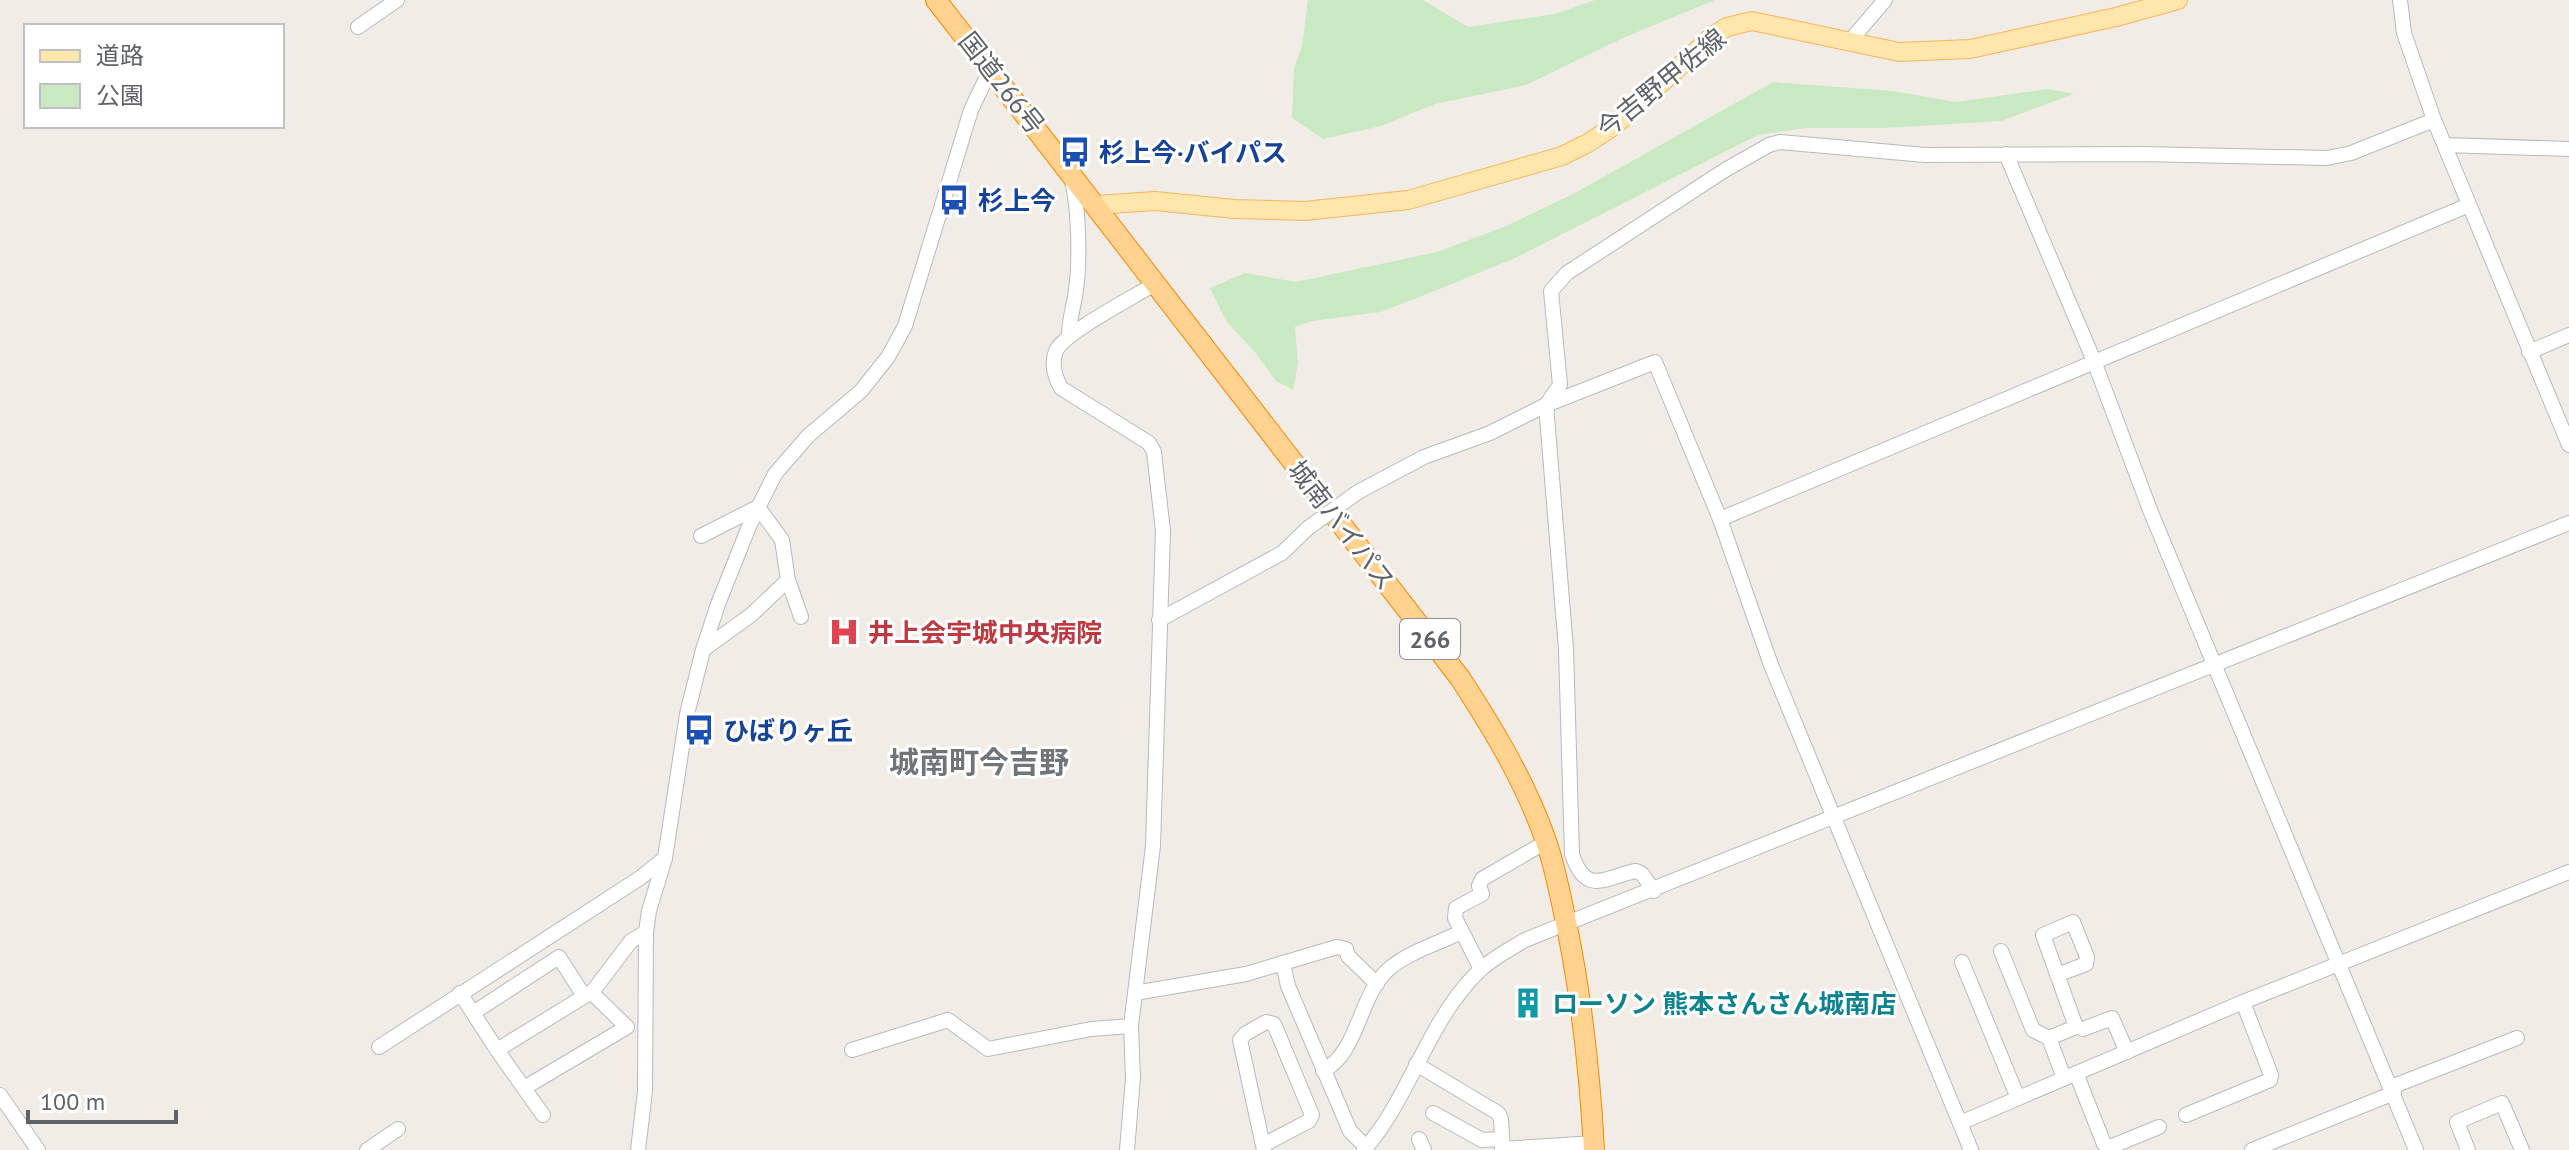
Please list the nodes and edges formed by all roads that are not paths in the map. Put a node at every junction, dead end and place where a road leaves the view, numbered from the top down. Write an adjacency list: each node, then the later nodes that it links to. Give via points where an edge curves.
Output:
1 (397, 0): 6 (street)
2 (936, 0): 8 (highway, 国道266号 / 266)
3 (1885, 0): 7 (street)
4 (2178, 0): 7 (main road, 今吉野甲佐線, via 1970,49 1899,52)
5 (2400, 0): 9 (street, via 2404,33)
6 (358, 27)
7 (1850, 41): 14 (main road, 今吉野甲佐線, via 1765,22 1727,27 1588,143 1562,156 1408,200 1305,211 1155,201)
8 (991, 68): 13 (highway, 国道266号 / 266); 23 (street, via 971,110 905,326 861,391 808,436 775,474)
9 (2434, 120): 10 (street); 12 (street, via 2327,158)
10 (2445, 145): 11 (street); 15 (street)
11 (2569, 149)
12 (2006, 154): 20 (street); 21 (street, via 1925,155 1769,145 1567,273 1551,291 1560,385)
13 (1068, 168): 14 (highway, 国道266号 / 266); 17 (street, via 1077,200 1076,290)
14 (1096, 205): 16 (highway, 城南バイパス / 266)
15 (2469, 205): 19 (street); 20 (street)
16 (1156, 283): 17 (street); 33 (highway, 城南バイパス / 266, via 1460,678 1518,775)
17 (1069, 335): 29 (street, via 1056,350 1054,362 1061,388 1141,437 1154,452 1163,531)
18 (2569, 335): 19 (street)
19 (2529, 352): 22 (street)
20 (2094, 361): 24 (street); 31 (street)
21 (1546, 405): 24 (street, via 1655,362); 29 (street, bridge, via 1424,457 1358,492 1282,553); 36 (street, via 1566,649 1572,854 1579,870 1595,881 1636,871)
22 (2569, 445)
23 (758, 507): 26 (street); 27 (street, via 782,540); 30 (street)
24 (1720, 519): 32 (street, via 1771,665)
25 (2569, 523): 31 (street)
26 (701, 536)
27 (788, 580): 28 (street); 30 (street)
28 (801, 617)
29 (1159, 620): 48 (street, via 1153,846)
30 (703, 650): 34 (street, via 687,714)
31 (2215, 666): 32 (street); 43 (street)
32 (1834, 818): 36 (street); 70 (street)
33 (1546, 842): 37 (highway, 城南バイパス / 266); 39 (street, via 1482,879 1482,894 1456,908)
34 (665, 858): 38 (street); 47 (street)
35 (2569, 872): 43 (street)
36 (1654, 891): 37 (street)
37 (1566, 924): 44 (street, via 1525,940); 74 (highway, 城南バイパス / 266, via 1583,1014)
38 (646, 932): 49 (street, via 631,941); 79 (street, via 645,1091)
39 (1461, 932): 44 (street); 46 (street, via 1398,964)
40 (2001, 951): 54 (street, via 2033,1030)
41 (1962, 962): 66 (street)
42 (1283, 963): 46 (street, via 1346,949); 48 (street); 61 (street)
43 (2339, 965): 50 (street); 64 (street)
44 (1481, 969): 60 (street, via 1443,1015)
45 (2057, 975): 54 (street, via 2076,1027)
46 (1377, 984): 61 (street, via 1347,1046)
47 (460, 993): 51 (street); 56 (street)
48 (1135, 993): 52 (street)
49 (588, 994): 51 (street, via 559,957); 57 (street); 63 (street, via 627,1027)
50 (2243, 1002): 59 (street); 69 (street, via 2270,1080)
51 (473, 1013): 57 (street)
52 (1131, 1026): 58 (street, via 988,1049 948,1020); 80 (street)
53 (2083, 1029): 59 (street, via 2112,1018)
54 (2049, 1038): 62 (street)
55 (2517, 1038): 64 (street)
56 (379, 1047)
57 (497, 1050): 63 (street)
58 (852, 1050)
59 (2127, 1052): 62 (street)
60 (1416, 1064): 73 (street, via 1498,1113); 76 (street, via 1383,1127)
61 (1323, 1071): 76 (street, via 1350,1131)
62 (2070, 1076): 66 (street); 71 (street, via 2104,1144 2110,1147)
63 (524, 1088): 68 (street)
64 (2392, 1090): 82 (street); 83 (street)
65 (0, 1095): 77 (street)
66 (2018, 1098): 70 (street)
67 (1433, 1113): 73 (street)
68 (543, 1115)
69 (2186, 1115)
70 (1960, 1123): 81 (street)
71 (2159, 1127)
72 (398, 1129): 78 (street)
73 (1502, 1146): 74 (street)
74 (1594, 1147)
75 (1263, 1148): 75 (street, via 1312,1115 1274,1024 1266,1022 1240,1040)
76 (1365, 1149)
77 (38, 1150)
78 (367, 1150)
79 (638, 1150)
80 (1127, 1150)
81 (1971, 1150)
82 (2252, 1150)
83 (2416, 1150)
84 (2468, 1150): 85 (street, via 2457,1122 2502,1103)
85 (2522, 1150)

